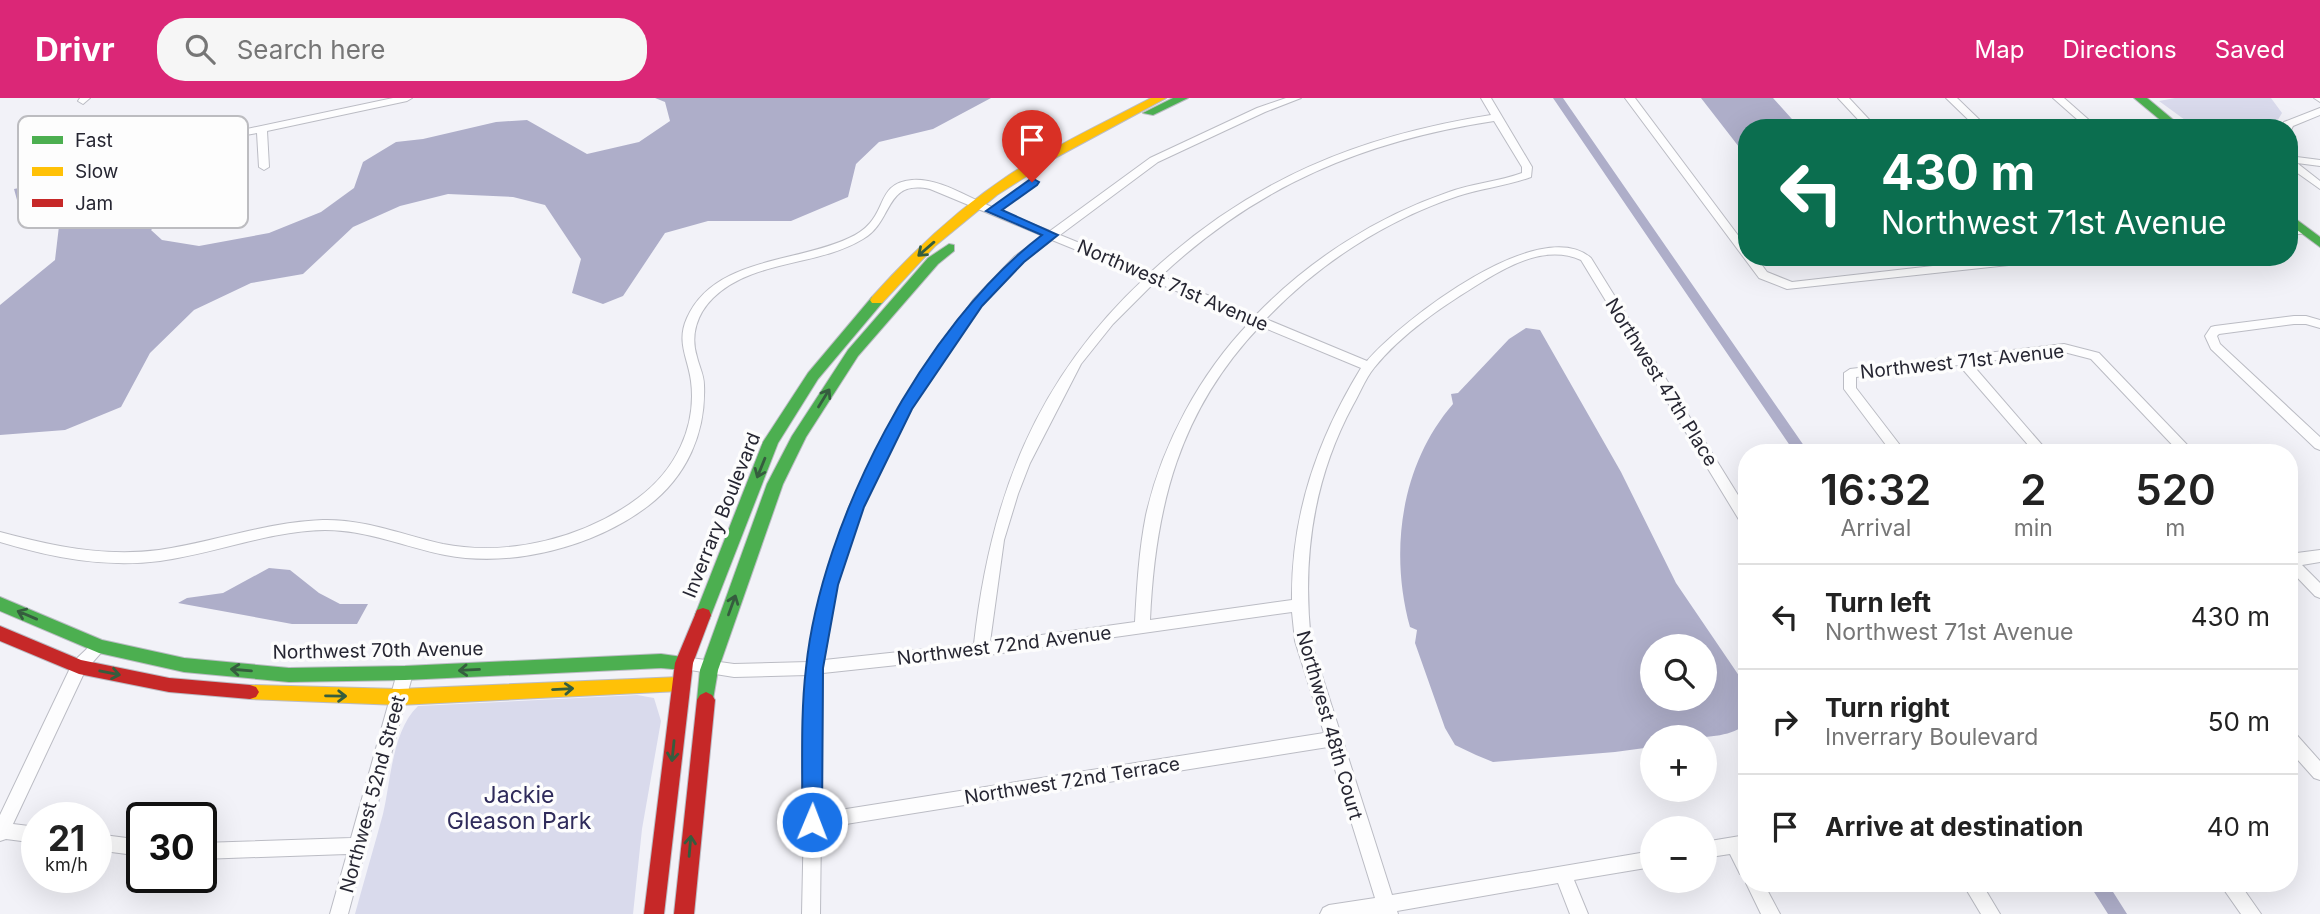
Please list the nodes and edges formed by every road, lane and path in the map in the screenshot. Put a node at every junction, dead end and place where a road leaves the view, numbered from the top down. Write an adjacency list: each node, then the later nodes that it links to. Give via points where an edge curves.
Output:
1 (407, 98): 18 (street)
2 (1160, 98): 25 (street, Inverrary Boulevard, via 1059,150)
3 (1182, 98): 25 (street, Inverrary Boulevard, via 1073,154)
4 (1296, 98): 27 (street, via 1154,160)
5 (1486, 98): 12 (street)
6 (1630, 98): 28 (street)
7 (1843, 98): 13 (street)
8 (1951, 98): 14 (street)
9 (2058, 98): 15 (street)
10 (2140, 98): 16 (street)
11 (2320, 111): 17 (street)
12 (1497, 117): 33 (street, via 1397,135 1306,172 1231,213); 34 (street, via 1527,174 1474,187 1395,218 1323,262)
13 (1863, 119)
14 (1973, 119)
15 (2082, 119)
16 (2166, 119)
17 (2298, 120)
18 (262, 129): 19 (street); 22 (street)
19 (248, 132)
20 (2298, 162): 21 (street)
21 (2320, 163)
22 (264, 167)
23 (2298, 168): 24 (street)
24 (2320, 186)
25 (985, 208): 27 (street, Northwest 71st Avenue); 43 (street, Northwest 71st Avenue, via 922,183 907,184 889,194 877,222 863,236 783,264 742,272 716,289 698,309 688,331 689,360 698,377 697,424 690,449 643,502 568,540 508,551 459,552 358,527 327,525 287,528 160,556 92,559); 54 (street, Inverrary Boulevard, one-way to 54, via 902,270 806,387 771,442); 57 (street, Inverrary Boulevard, one-way to 25, via 775,484 799,436 853,353)
26 (2298, 232): 29 (street)
27 (1051, 235): 33 (street, Northwest 71st Avenue); 56 (street, via 1019,259 977,303 905,408 856,507 830,585)
28 (1738, 242)
29 (2320, 243)
30 (1572, 251): 37 (street, Northwest 48th Court, via 1551,249 1481,277 1423,317); 42 (street, Northwest 47th Place, via 1585,258)
31 (1756, 266): 32 (street, via 1763,275 1791,286)
32 (1946, 266)
33 (1153, 276): 34 (street, Northwest 71st Avenue); 53 (street, via 1109,320 1070,371 1022,464 988,580)
34 (1256, 320): 37 (street, Northwest 71st Avenue); 50 (street, via 1217,368 1182,430 1157,500 1145,568)
35 (2319, 323): 41 (street, via 2306,320 2228,328 2215,330 2211,336 2215,346)
36 (1961, 359): 38 (street, Northwest 71st Avenue, via 1850,373 1850,389); 39 (street); 40 (street, Northwest 71st Avenue, via 2078,349 2095,356)
37 (1368, 366): 49 (street, Northwest 48th Court, via 1338,418 1311,483 1301,537)
38 (1892, 444)
39 (2034, 444)
40 (2179, 444)
41 (2320, 445)
42 (1738, 506)
43 (0, 537)
44 (2320, 556): 45 (street)
45 (2298, 559)
46 (2298, 569): 47 (street)
47 (2320, 592)
48 (0, 604): 52 (street, Northwest 70th Avenue, one-way to 48)
49 (1297, 605): 50 (street, Northwest 72nd Avenue); 61 (street, Northwest 48th Court)
50 (1142, 627): 53 (street, Northwest 72nd Avenue)
51 (0, 633): 55 (street)
52 (99, 646): 55 (street); 58 (street, Northwest 70th Avenue, one-way to 52, via 289,675 184,665)
53 (981, 650): 56 (street, Northwest 72nd Avenue)
54 (684, 663): 57 (street, Northwest 72nd Avenue); 58 (street, Northwest 70th Avenue, one-way to 58); 59 (street, Inverrary Boulevard)
55 (79, 667): 60 (street, one-way to 60, via 169,685 277,695); 65 (street)
56 (815, 668): 57 (street, Northwest 72nd Avenue); 64 (street)
57 (709, 670): 59 (street, Northwest 72nd Avenue); 79 (street, Inverrary Boulevard, one-way to 57)
58 (405, 673): 60 (street, Northwest 52nd Street)
59 (680, 684): 60 (street, one-way to 59); 78 (street, Inverrary Boulevard, one-way to 78)
60 (398, 697): 68 (street, Northwest 52nd Street)
61 (1332, 739): 64 (street, Northwest 72nd Terrace); 76 (street, Northwest 48th Court)
62 (2298, 748): 63 (street)
63 (2320, 773)
64 (812, 822): 80 (street)
65 (1, 832): 66 (street)
66 (21, 834)
67 (1738, 844): 69 (street)
68 (357, 846): 70 (street); 77 (street, Northwest 52nd Street)
69 (1717, 848)
70 (217, 850)
71 (1640, 861): 72 (street)
72 (1563, 875): 76 (street); 82 (street)
73 (1759, 892): 83 (street)
74 (1977, 892): 84 (street)
75 (2235, 892): 85 (street)
76 (1387, 909): 81 (street)
77 (339, 914)
78 (654, 914)
79 (684, 914)
80 (811, 914)
81 (1329, 914)
82 (1579, 914)
83 (1771, 914)
84 (1991, 914)
85 (2252, 914)

